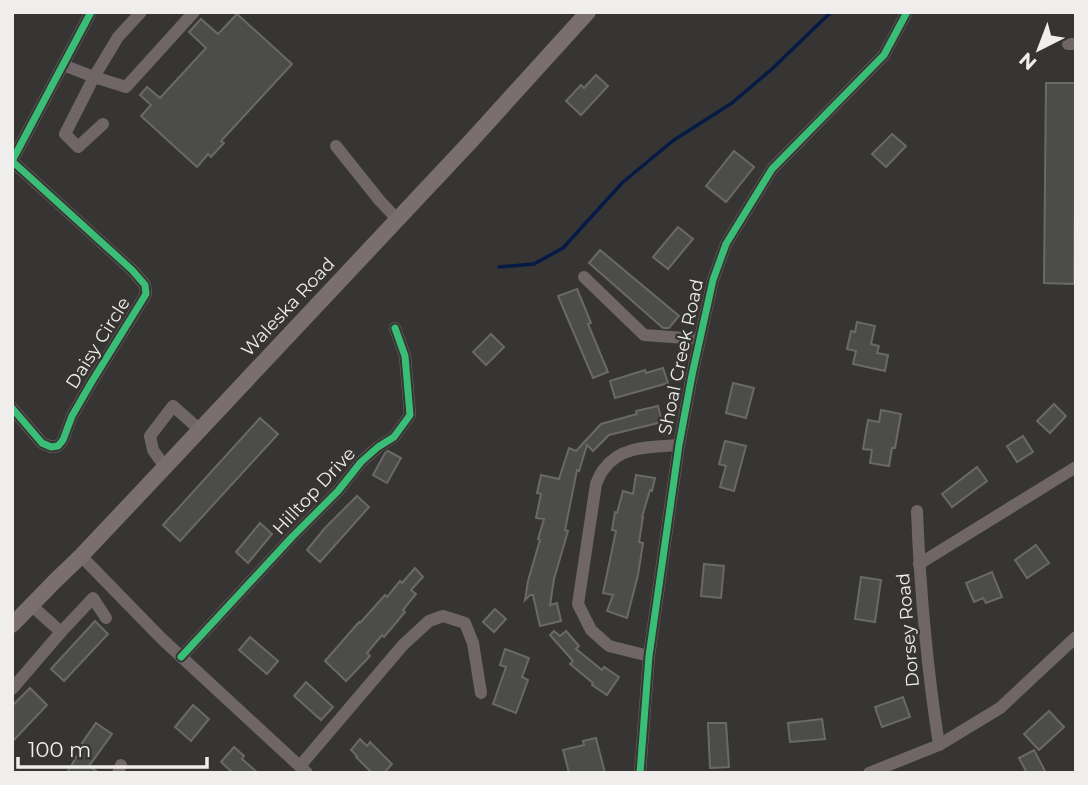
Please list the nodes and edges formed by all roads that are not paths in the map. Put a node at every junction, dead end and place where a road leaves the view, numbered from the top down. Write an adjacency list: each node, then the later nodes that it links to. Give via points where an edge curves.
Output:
1 (91, 12): 6 (street)
2 (141, 12): 7 (street, via 118,37)
3 (194, 12): 7 (street, via 126,88)
4 (588, 12): 11 (main road, Waleska Road)
5 (907, 12): 14 (street, Shoal Creek Road, via 884,55 772,169 726,244)
6 (63, 65): 7 (street); 10 (street)
7 (94, 77): 8 (street, via 65,134 78,147)
8 (103, 124)
9 (336, 146): 11 (street)
10 (12, 161): 15 (street, Daisy Circle, via 132,270 145,285 146,294 58,446 42,443)
11 (397, 219): 16 (main road, Waleska Road)
12 (584, 277): 14 (street, via 644,335)
13 (395, 327): 29 (street, Hilltop Drive, via 405,356 410,415)
14 (699, 340): 17 (street, Shoal Creek Road)
15 (12, 408)
16 (200, 430): 18 (main road, Waleska Road); 18 (street, via 173,406 150,436)
17 (679, 445): 28 (street, Shoal Creek Road); 28 (street, via 631,450 604,468 596,484 578,604 591,630 609,646)
18 (165, 467): 21 (main road, Waleska Road)
19 (1076, 467): 22 (street)
20 (917, 511): 22 (street, Dorsey Road)
21 (81, 556): 23 (main road, Waleska Road); 29 (street)
22 (919, 565): 32 (street, Dorsey Road)
23 (31, 605): 25 (main road, Waleska Road); 26 (street)
24 (106, 618): 26 (street, via 93,598)
25 (12, 625)
26 (61, 632): 30 (street)
27 (1076, 637): 32 (street, via 1000,708)
28 (649, 656): 34 (street, Shoal Creek Road)
29 (181, 657): 33 (street)
30 (13, 688)
31 (481, 693): 33 (street, via 465,623 443,616 429,621 403,645)
32 (939, 746): 35 (street)
33 (304, 770)
34 (640, 773)
35 (869, 773)

